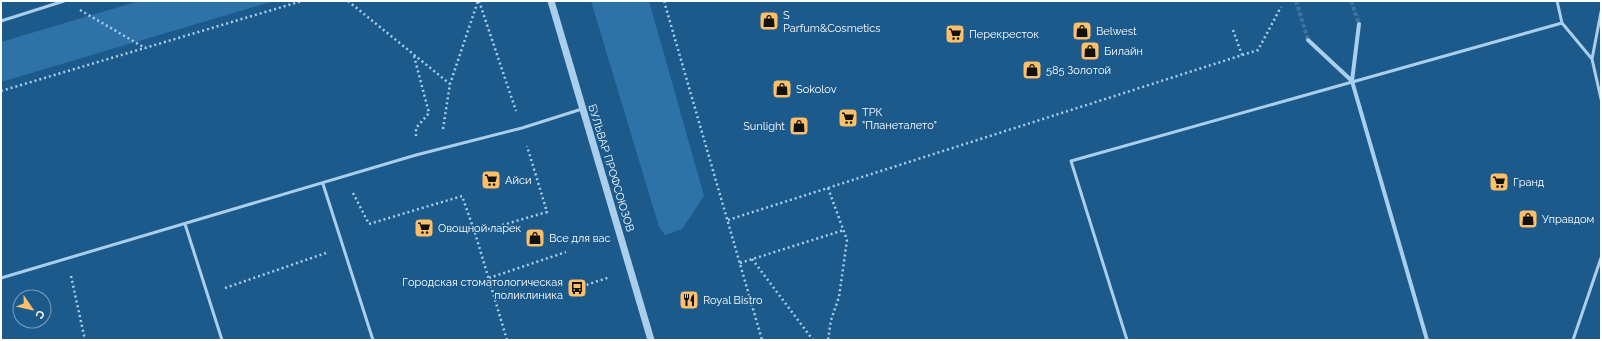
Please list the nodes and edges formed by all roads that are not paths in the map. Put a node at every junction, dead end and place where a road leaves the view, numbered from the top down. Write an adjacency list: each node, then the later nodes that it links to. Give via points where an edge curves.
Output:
1 (64, 1): 5 (lane)
2 (551, 1): 12 (street, БУЛЬВАР ПРОФСОЮЗОВ)
3 (1557, 1): 6 (lane)
4 (1601, 12): 9 (lane)
5 (1, 21)
6 (1562, 22): 9 (lane); 10 (lane)
7 (1359, 24): 10 (street)
8 (1308, 40): 10 (street)
9 (1592, 59): 11 (lane)
10 (1352, 82): 20 (lane, via 1071,161); 21 (street)
11 (1601, 99)
12 (582, 109): 13 (lane); 19 (street, БУЛЬВАР ПРОФСОЮЗОВ)
13 (323, 184): 14 (lane); 18 (lane)
14 (185, 224): 16 (lane); 17 (lane)
15 (1601, 258): 22 (lane)
16 (1, 278)
17 (222, 340)
18 (373, 340)
19 (651, 340)
20 (1127, 340)
21 (1427, 340)
22 (1573, 340)

